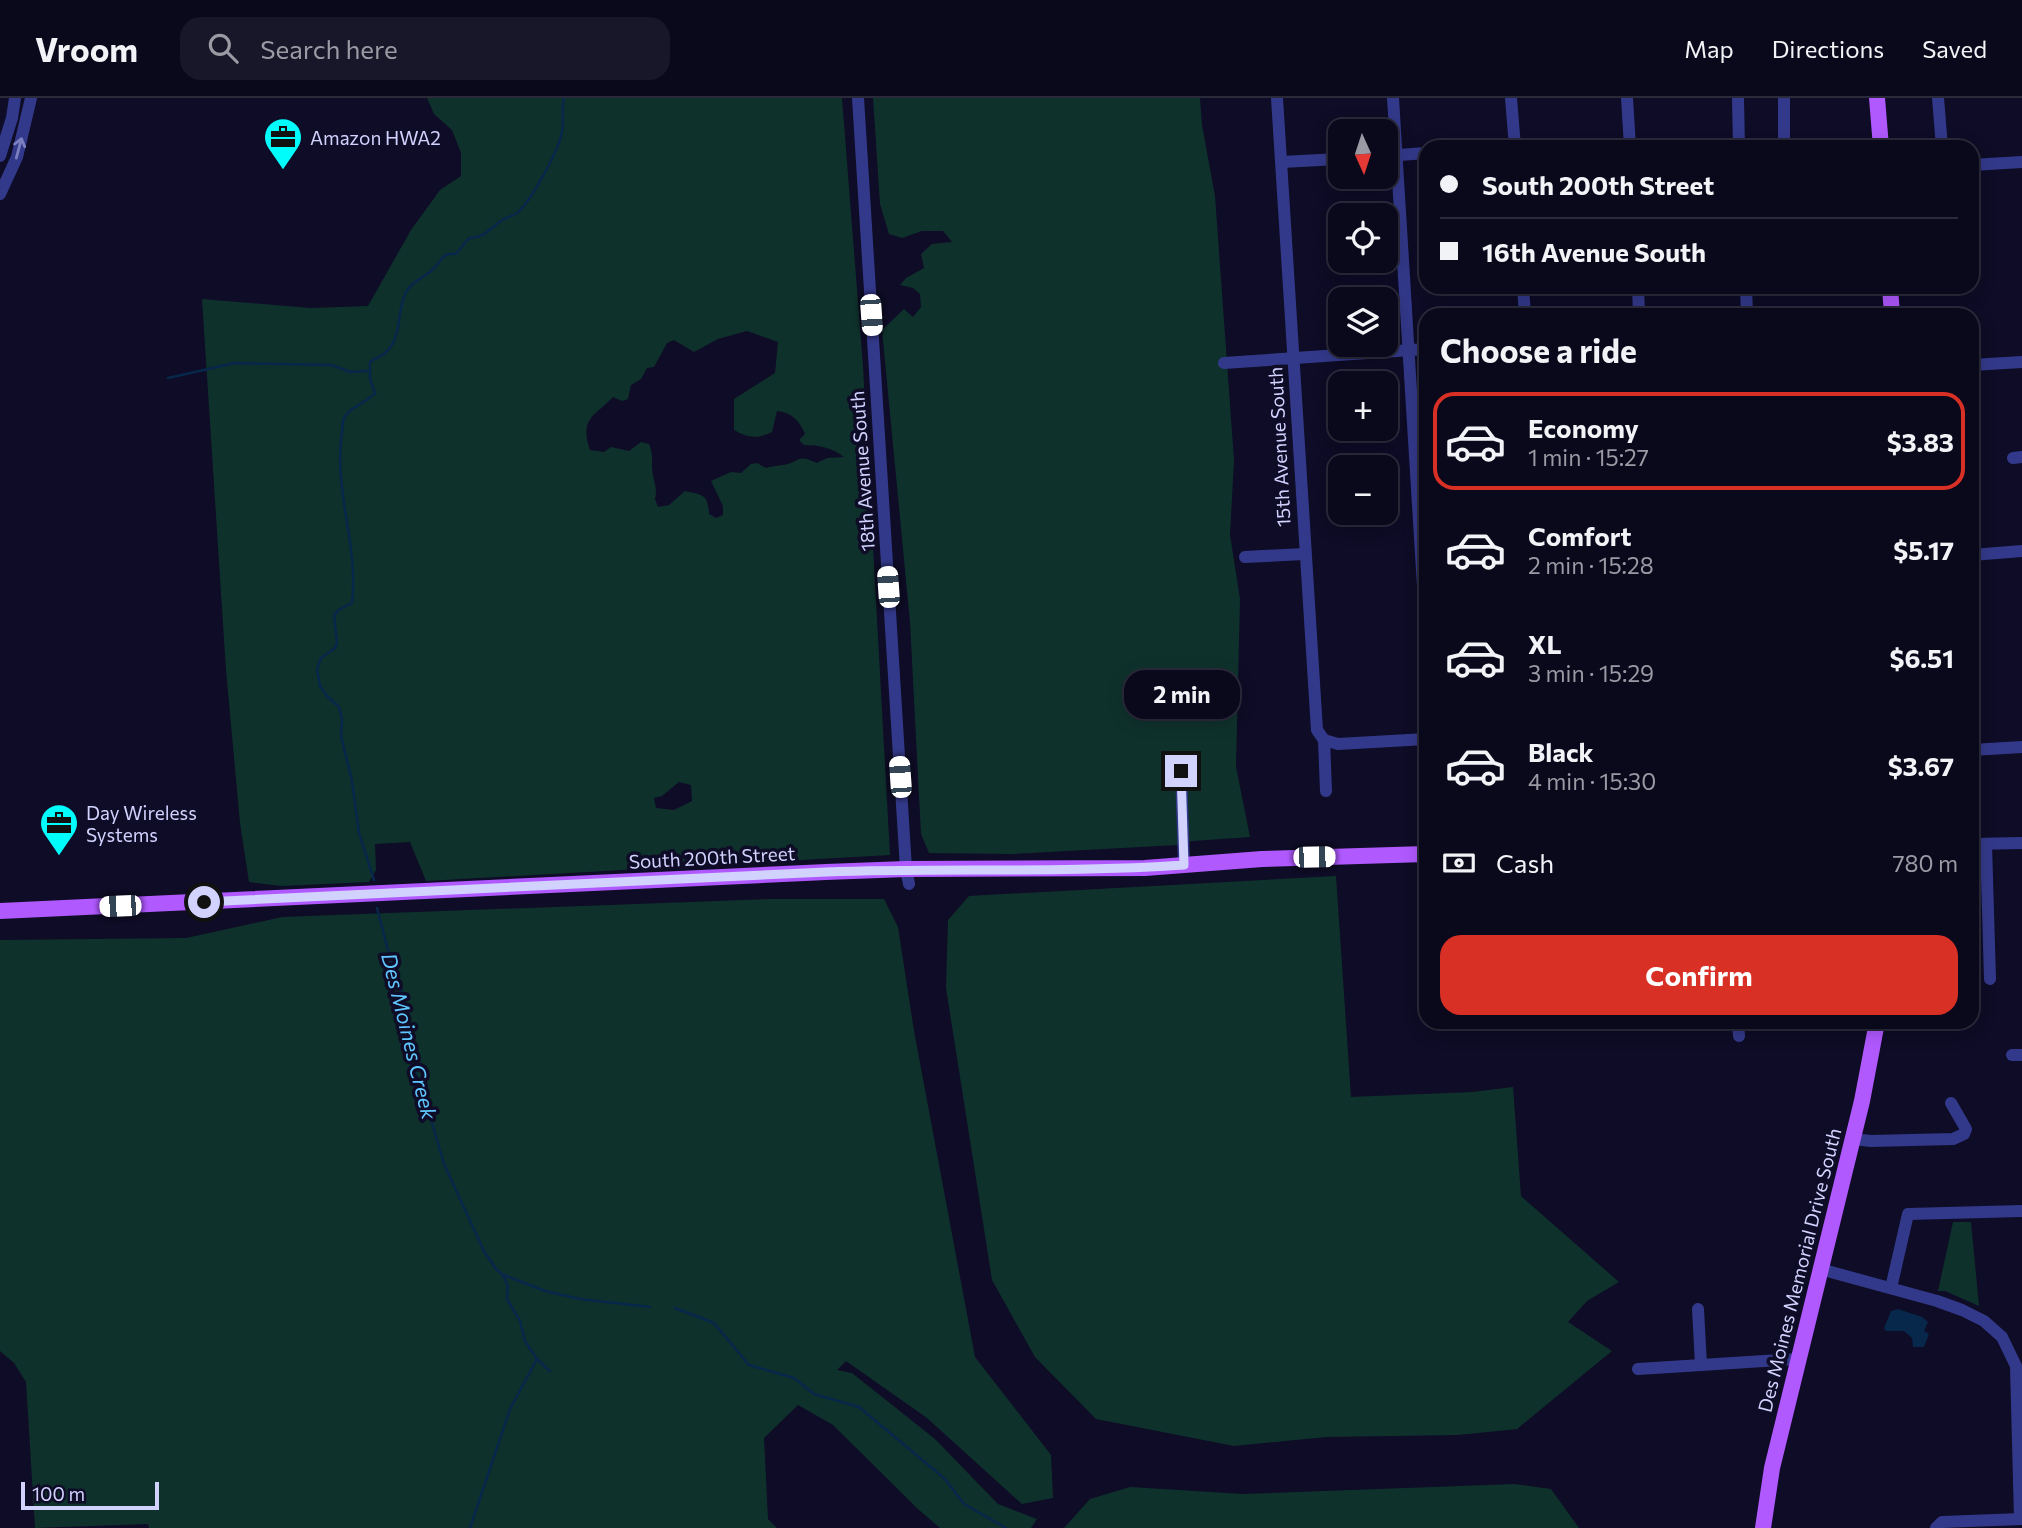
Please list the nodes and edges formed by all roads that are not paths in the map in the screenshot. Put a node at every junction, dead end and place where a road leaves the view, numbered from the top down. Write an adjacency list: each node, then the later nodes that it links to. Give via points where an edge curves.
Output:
1 (15, 98): 21 (street)
2 (31, 98): 27 (street, one-way to 2, via 17,157)
3 (858, 98): 50 (street, 18th Avenue South)
4 (1277, 98): 23 (street, 15th Avenue South)
5 (1393, 98): 12 (street)
6 (1511, 98): 13 (street)
7 (1627, 98): 14 (street)
8 (1738, 98): 15 (street)
9 (1784, 98): 16 (street)
10 (1877, 98): 17 (main road)
11 (1938, 98): 18 (street)
12 (1392, 119)
13 (1514, 140)
14 (1630, 140)
15 (1739, 140)
16 (1784, 140)
17 (1880, 140)
18 (1941, 140)
19 (1419, 153): 20 (street)
20 (1398, 155)
21 (0, 156)
22 (1328, 160): 23 (street)
23 (1281, 162): 30 (street, 15th Avenue South)
24 (2022, 162): 25 (street)
25 (1979, 165)
26 (1394, 189): 29 (street)
27 (0, 194)
28 (1419, 350): 29 (street)
29 (1409, 351): 30 (street); 34 (street)
30 (1293, 358): 32 (street); 36 (street, 15th Avenue South)
31 (2022, 362): 33 (street)
32 (1224, 363)
33 (1979, 365)
34 (1419, 518)
35 (2022, 551): 37 (street)
36 (1304, 554): 38 (street); 40 (street, 15th Avenue South, via 1317,730)
37 (1979, 554)
38 (1245, 557)
39 (1419, 739): 40 (street, via 1338,744)
40 (1324, 740): 44 (street, 15th Avenue South)
41 (2022, 747): 42 (street)
42 (1979, 750)
43 (1181, 771): 49 (street)
44 (1326, 791)
45 (2022, 843): 47 (street)
46 (1979, 844): 47 (street)
47 (1986, 844): 52 (street)
48 (1419, 853): 49 (main road, South 200th Street)
49 (1184, 865): 50 (main road, South 200th Street)
50 (907, 877): 51 (main road, South 200th Street)
51 (0, 911)
52 (1990, 979)
53 (1738, 1029): 55 (street)
54 (1876, 1029): 57 (main road, Des Moines Memorial Drive South)
55 (1739, 1036)
56 (1951, 1103): 57 (street, via 1966,1129 1953,1139)
57 (1852, 1139): 59 (main road, Des Moines Memorial Drive South)
58 (2022, 1211): 60 (street, via 1908,1214)
59 (1820, 1269): 60 (street); 62 (main road, Des Moines Memorial Drive South)
60 (1891, 1288): 65 (street, via 1962,1310 2002,1337 2016,1366)
61 (1698, 1309): 63 (street)
62 (1797, 1359): 63 (street); 68 (main road, Des Moines Memorial Drive South)
63 (1701, 1365): 64 (street)
64 (1638, 1369)
65 (2020, 1432): 66 (street)
66 (2021, 1519): 67 (street)
67 (1937, 1526)
68 (1763, 1528)

